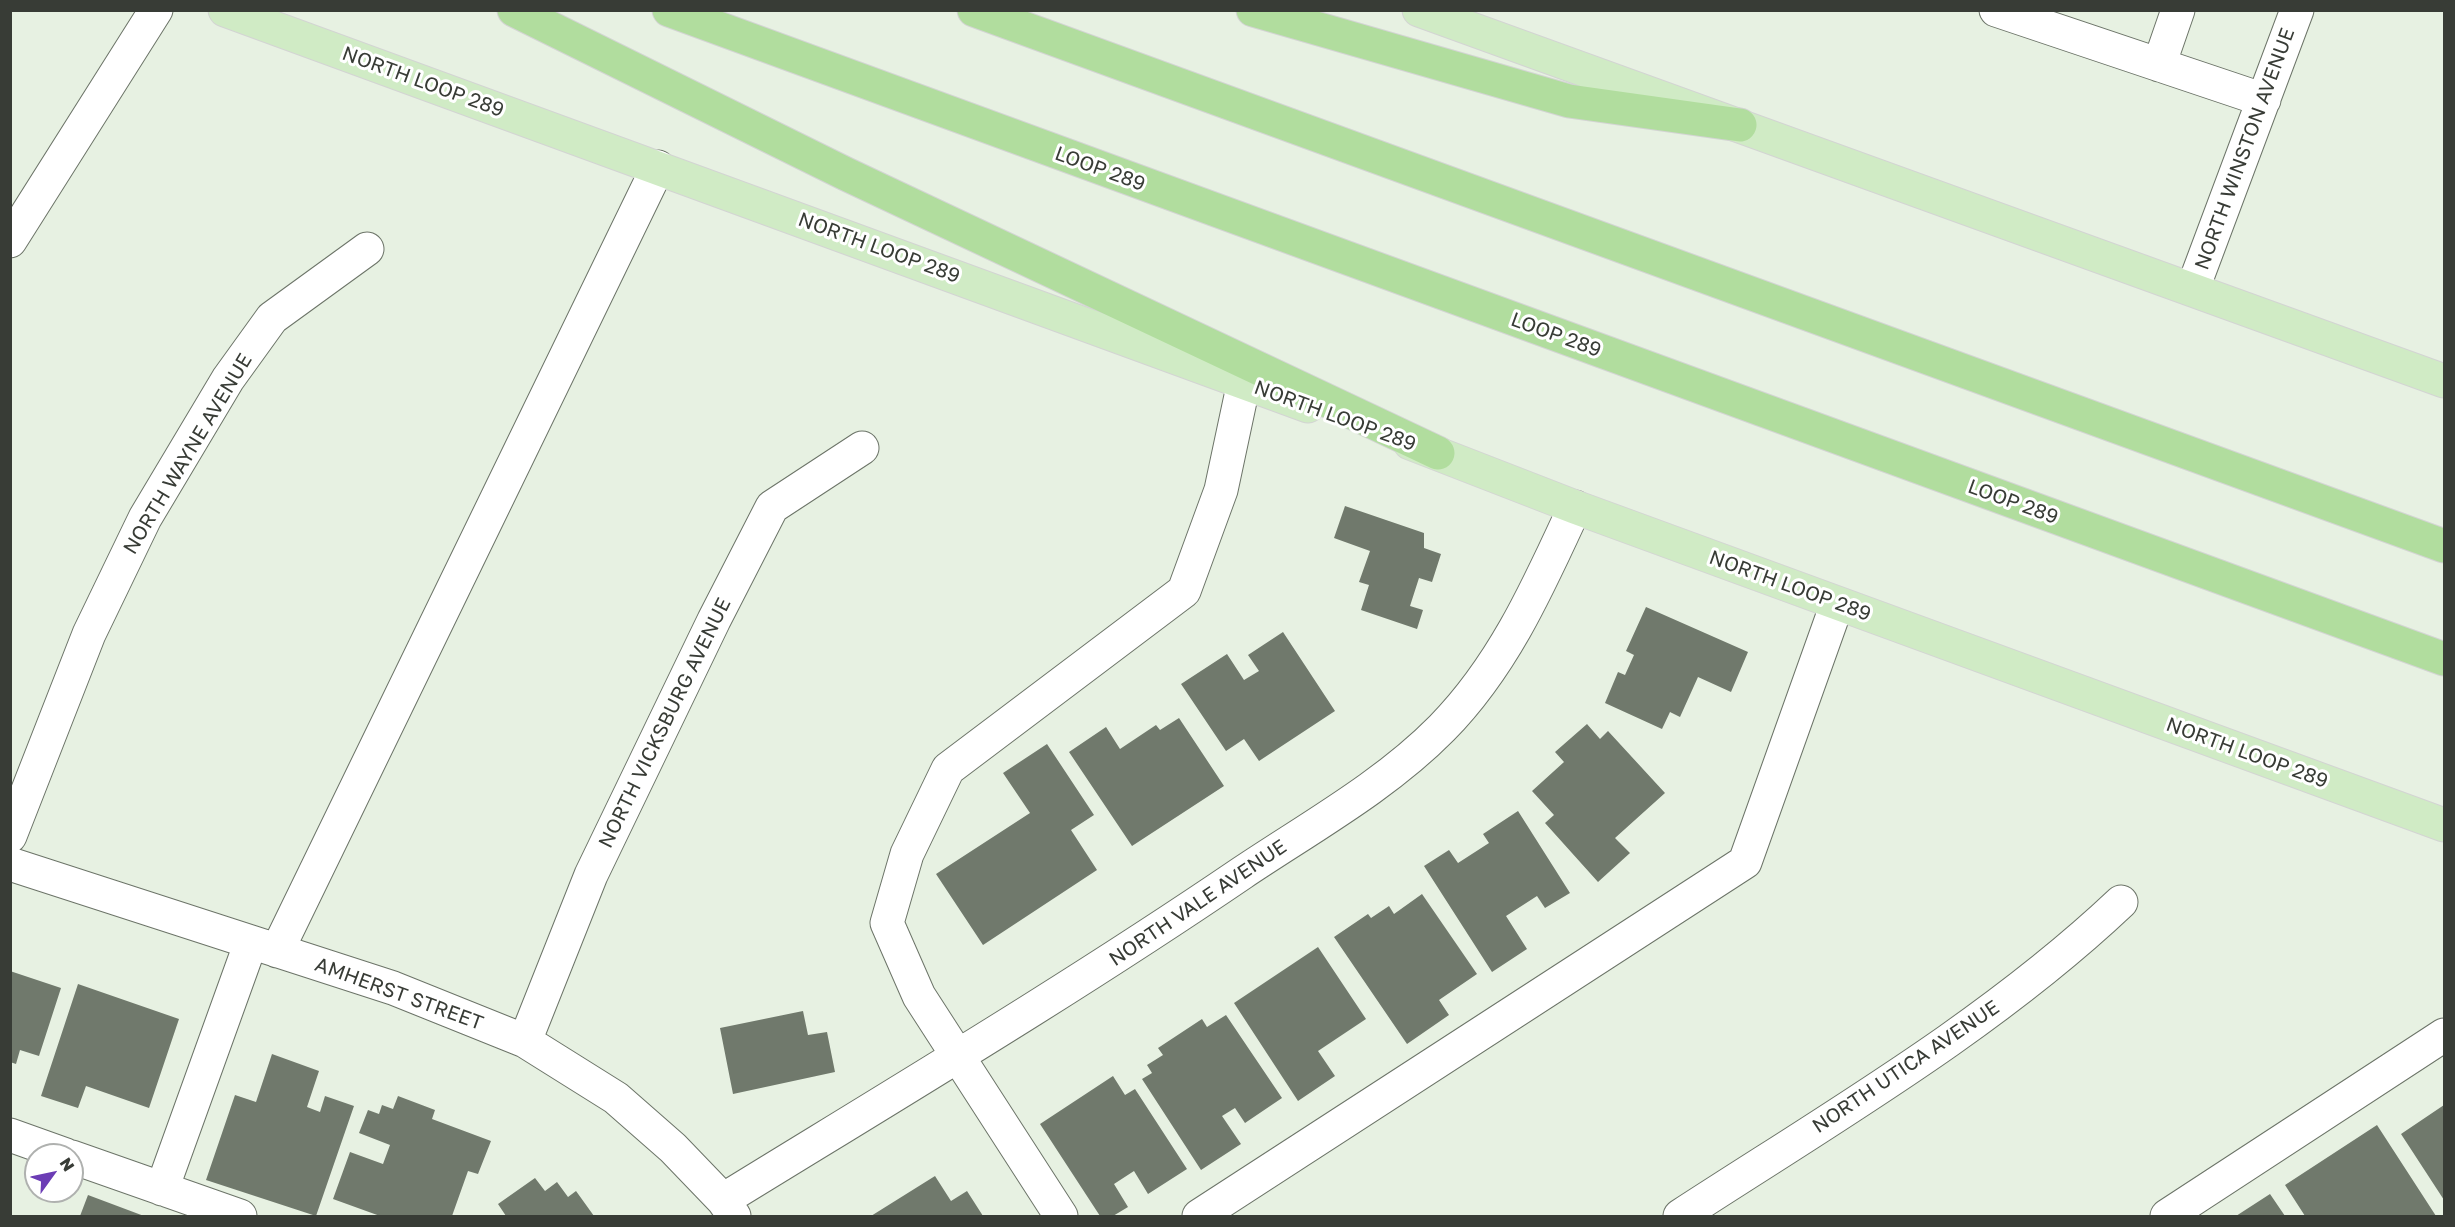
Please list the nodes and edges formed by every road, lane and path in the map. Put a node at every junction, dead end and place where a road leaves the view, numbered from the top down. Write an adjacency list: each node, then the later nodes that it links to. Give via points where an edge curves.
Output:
1 (156, 10): 15 (street)
2 (225, 10): 14 (main road, NORTH LOOP 289)
3 (514, 10): 21 (highway, via 846,174)
4 (669, 10): 25 (highway, LOOP 289)
5 (974, 10): 23 (highway)
6 (1253, 10): 13 (highway, via 1569,100)
7 (1419, 10): 13 (main road)
8 (1996, 10): 11 (street)
9 (2178, 10): 11 (street)
10 (2297, 10): 12 (street, NORTH WINSTON AVENUE)
11 (2159, 65): 12 (street)
12 (2264, 100): 17 (street, NORTH WINSTON AVENUE)
13 (1740, 125): 17 (main road)
14 (658, 167): 19 (main road, NORTH LOOP 289); 30 (street)
15 (10, 241)
16 (367, 249): 27 (street, NORTH WAYNE AVENUE, via 272,318 228,379 145,518 94,624)
17 (2193, 288): 18 (main road)
18 (2445, 381)
19 (1244, 382): 21 (main road, NORTH LOOP 289); 33 (street, via 1221,490 1184,591 948,769 907,854 886,923 919,996)
20 (862, 448): 32 (street, NORTH VICKSBURG AVENUE, via 772,507 591,875)
21 (1438, 453): 22 (main road, NORTH LOOP 289)
22 (1575, 507): 24 (main road, NORTH LOOP 289); 33 (street, NORTH VALE AVENUE, via 1530,605 1484,680 1442,728 1380,780 1127,951)
23 (2445, 546)
24 (1837, 604): 26 (main road, NORTH LOOP 289); 41 (street, via 1745,862)
25 (2445, 659)
26 (2445, 825)
27 (10, 836)
28 (10, 864): 30 (street, AMHERST STREET)
29 (2121, 903): 42 (street, NORTH UTICA AVENUE, via 2014,993)
30 (264, 946): 32 (street, AMHERST STREET, via 393,988); 37 (street)
31 (2445, 1035): 43 (street)
32 (525, 1041): 38 (street, AMHERST STREET, via 616,1098 673,1148)
33 (957, 1056): 38 (street, NORTH VALE AVENUE); 40 (street)
34 (10, 1135): 35 (street)
35 (32, 1143)
36 (84, 1161): 37 (street)
37 (162, 1189): 39 (street)
38 (728, 1208)
39 (240, 1216)
40 (1061, 1216)
41 (1198, 1216)
42 (1680, 1216)
43 (2167, 1216)

